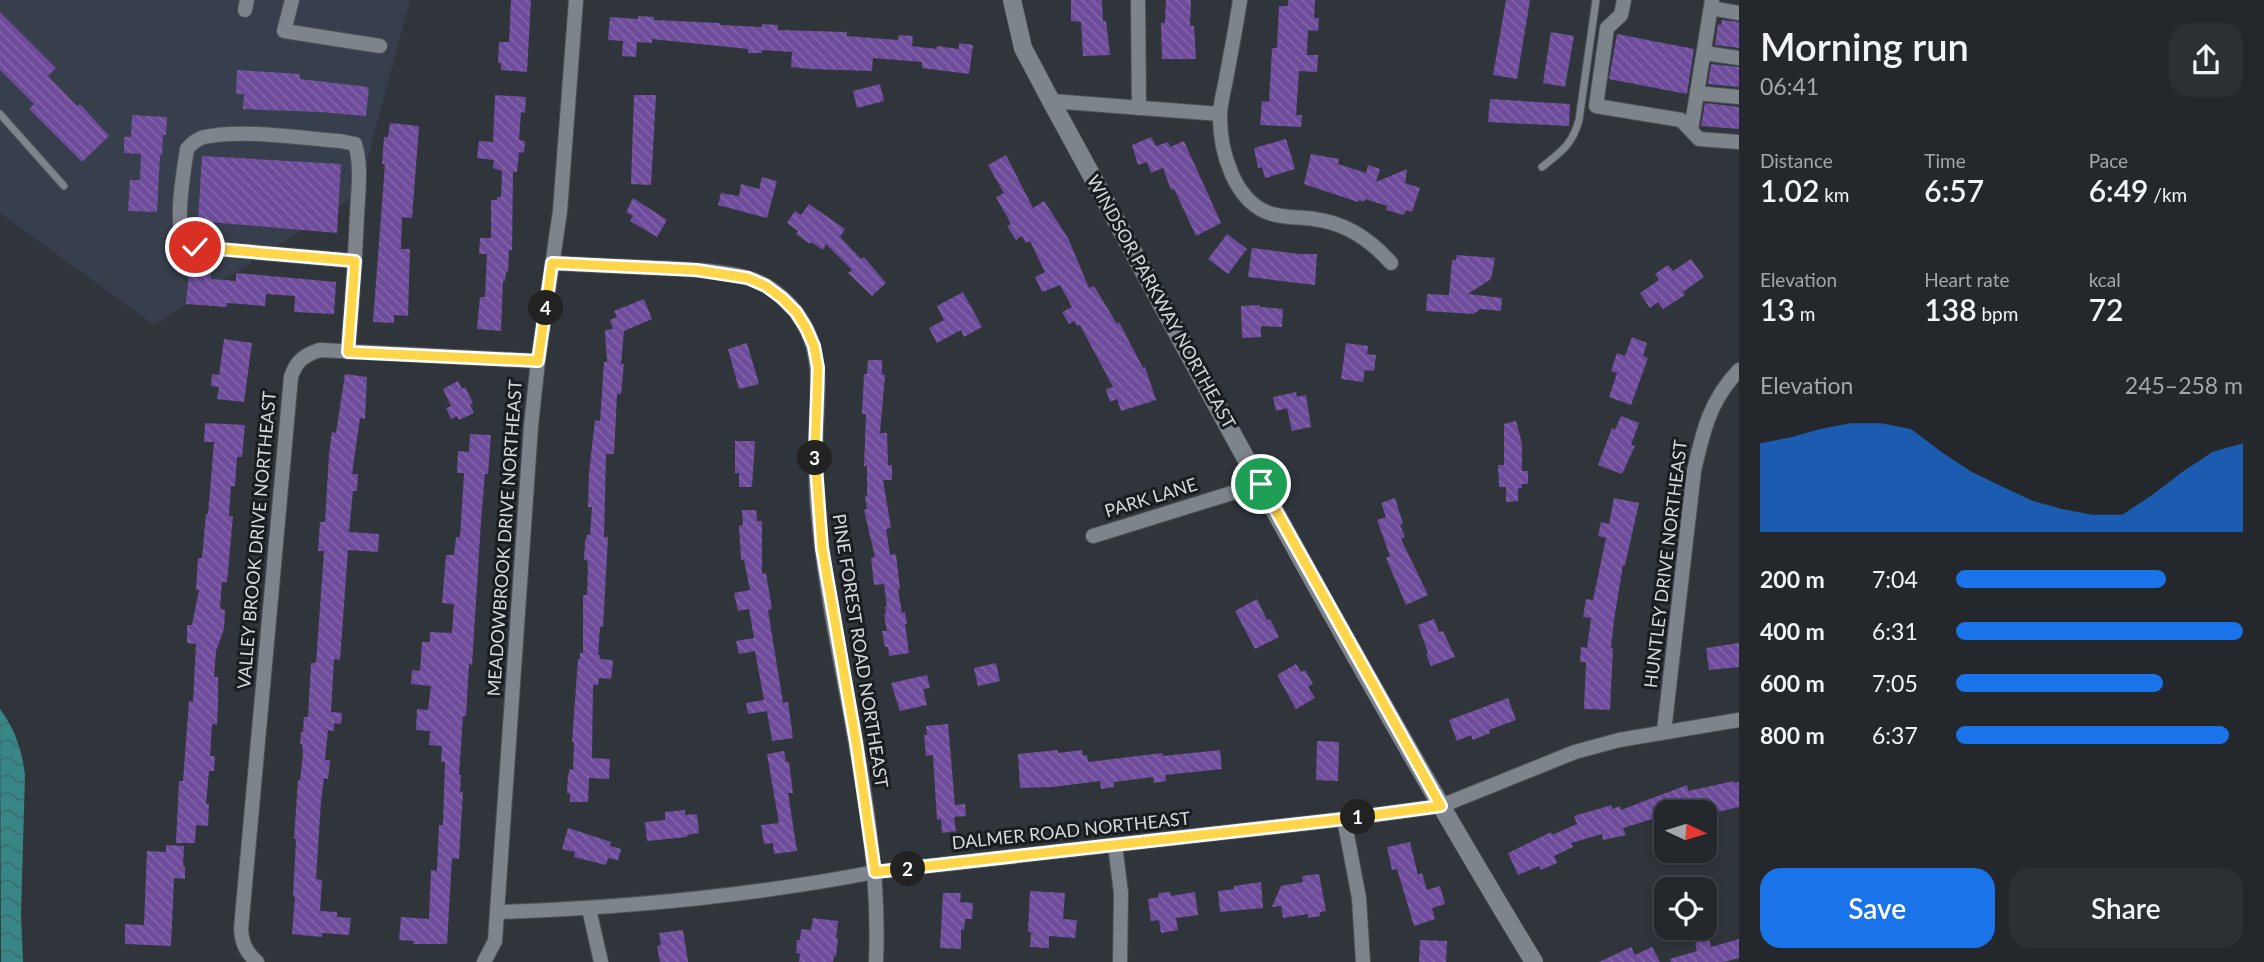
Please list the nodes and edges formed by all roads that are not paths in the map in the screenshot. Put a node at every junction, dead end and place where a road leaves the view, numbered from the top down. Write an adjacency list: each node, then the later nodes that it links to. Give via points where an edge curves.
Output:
1 (292, 0): 10 (street, via 284,31)
2 (576, 0): 25 (street, MEADOWBROOK DRIVE NORTHEAST, via 563,187)
3 (1012, 0): 15 (street, WINDSOR PARKWAY NORTHEAST, via 1023,48)
4 (1138, 0): 16 (street)
5 (1240, 0): 18 (street)
6 (1596, 0): 21 (lane, via 1574,137)
7 (1625, 0): 19 (street, via 1621,15 1607,27 1596,106 1681,120)
8 (1712, 4): 9 (street); 11 (street)
9 (1739, 13)
10 (380, 46)
11 (1703, 53): 12 (street); 13 (street)
12 (1739, 58)
13 (1697, 93): 14 (street); 19 (street)
14 (1739, 97)
15 (1051, 101): 16 (street); 29 (street, WINDSOR PARKWAY NORTHEAST)
16 (1139, 108): 18 (street)
17 (0, 114): 22 (lane)
18 (1220, 114): 24 (street, via 1228,164 1251,202 1273,214 1319,219 1353,230)
19 (1691, 130): 20 (street, via 1699,139)
20 (1739, 142)
21 (1542, 167)
22 (64, 186)
23 (355, 261): 23 (street, via 359,169 355,144 232,134 202,137 187,149 180,229 184,240 195,247); 26 (street)
24 (1391, 262)
25 (552, 263): 27 (street, MEADOWBROOK DRIVE NORTHEAST); 36 (street, PINE FOREST ROAD NORTHEAST, via 696,270 748,278 782,298 806,328 818,368 815,453 822,548)
26 (348, 352): 27 (street, VALLEY BROOK DRIVE NORTHEAST); 39 (street, VALLEY BROOK DRIVE NORTHEAST, via 320,350 305,355 291,377 241,929 242,942)
27 (538, 361): 38 (street, MEADOWBROOK DRIVE NORTHEAST)
28 (1739, 370): 32 (street, HUNTLEY DRIVE NORTHEAST, via 1722,388 1711,411 1694,471)
29 (1261, 484): 30 (street, PARK LANE); 33 (street, WINDSOR PARKWAY NORTHEAST)
30 (1093, 536)
31 (1739, 720): 32 (street, DALMER ROAD NORTHEAST)
32 (1664, 731): 33 (street, DALMER ROAD NORTHEAST, via 1576,752)
33 (1441, 806): 34 (street, DALMER ROAD NORTHEAST); 45 (street, WINDSOR PARKWAY NORTHEAST)
34 (1344, 819): 35 (street, DALMER ROAD NORTHEAST); 44 (street, via 1359,898)
35 (1115, 845): 36 (street, DALMER ROAD NORTHEAST); 43 (street, via 1121,893)
36 (875, 872): 37 (street, DALMER ROAD NORTHEAST, via 760,891); 42 (street, PINE FOREST ROAD NORTHEAST)
37 (589, 909): 38 (street, DALMER ROAD NORTHEAST); 41 (street)
38 (497, 912): 40 (street, via 495,942)
39 (257, 962)
40 (484, 962)
41 (601, 962)
42 (876, 962)
43 (1120, 962)
44 (1363, 962)
45 (1534, 962)

